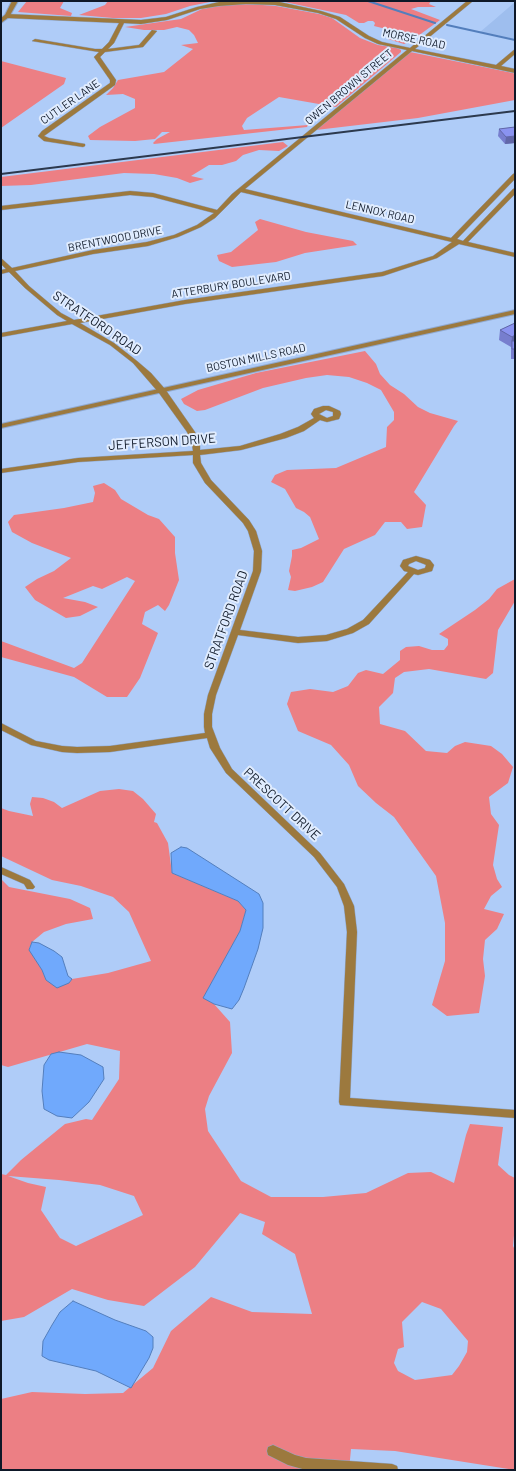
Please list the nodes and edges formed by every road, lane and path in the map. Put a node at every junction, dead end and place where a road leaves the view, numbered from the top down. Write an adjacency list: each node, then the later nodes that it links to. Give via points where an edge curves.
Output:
1 (15, 1): 3 (street)
2 (470, 1): 8 (street, OWEN BROWN STREET)
3 (7, 16): 4 (street); 5 (street, MORSE ROAD)
4 (1, 21)
5 (122, 22): 8 (street, MORSE ROAD, via 167,18 219,4 261,2 331,15 372,40); 9 (street, via 111,43)
6 (154, 31): 9 (street, via 141,46)
7 (35, 40): 9 (street)
8 (411, 49): 11 (street, MORSE ROAD); 15 (street, OWEN BROWN STREET)
9 (102, 51): 13 (street, CUTLER LANE, via 97,59 113,80 113,84 41,136 44,139)
10 (515, 51): 11 (street)
11 (497, 67): 12 (street, MORSE ROAD)
12 (515, 71)
13 (83, 145)
14 (515, 175): 19 (street, ATTERBURY BOULEVARD)
15 (241, 190): 18 (street, BRENTWOOD DRIVE); 19 (street, LENNOX ROAD)
16 (515, 190): 19 (street, ATTERBURY BOULEVARD)
17 (1, 208): 18 (street, via 130,193)
18 (218, 212): 22 (street, BRENTWOOD DRIVE, via 199,226 163,240 93,252)
19 (458, 241): 20 (street, LENNOX ROAD); 25 (street, ATTERBURY BOULEVARD, via 435,257 383,274 254,291)
20 (515, 255)
21 (1, 260): 22 (street, STRATFORD ROAD)
22 (11, 271): 23 (street, BRENTWOOD DRIVE); 25 (street, STRATFORD ROAD, via 38,297)
23 (1, 272)
24 (515, 312): 27 (street, BOSTON MILLS ROAD)
25 (72, 322): 26 (street, ATTERBURY BOULEVARD); 27 (street, STRATFORD ROAD, via 135,362)
26 (1, 335)
27 (162, 391): 29 (street, BOSTON MILLS ROAD); 30 (street, STRATFORD ROAD, via 191,432)
28 (319, 418): 30 (street, JEFFERSON DRIVE, via 301,429 266,442 241,448)
29 (1, 426)
30 (197, 452): 31 (street, JEFFERSON DRIVE, via 84,460); 33 (street, STRATFORD ROAD, via 201,471 246,522 258,550 257,571)
31 (1, 471)
32 (412, 572): 33 (street, via 366,622 350,632 319,639 298,640)
33 (234, 632): 35 (street, STRATFORD ROAD, via 210,705)
34 (1, 726): 35 (street, via 34,743 77,750 110,749)
35 (210, 735): 38 (street, PRESCOTT DRIVE, via 229,771 317,855 340,886 349,906 352,932 344,1102)
36 (1, 870): 37 (street, via 27,882)
37 (30, 887)
38 (515, 1114)
39 (273, 1451): 40 (street, via 306,1464)
40 (392, 1470)

